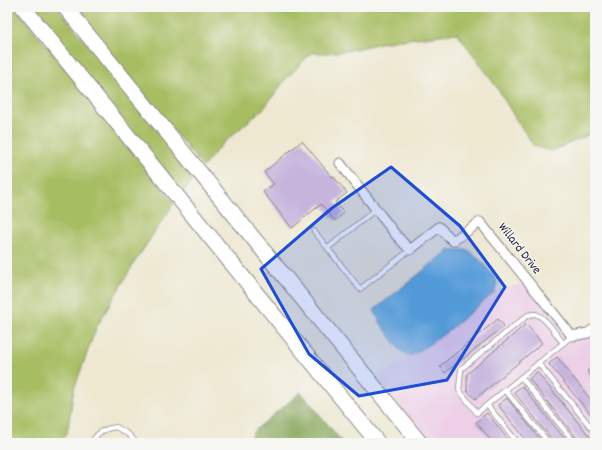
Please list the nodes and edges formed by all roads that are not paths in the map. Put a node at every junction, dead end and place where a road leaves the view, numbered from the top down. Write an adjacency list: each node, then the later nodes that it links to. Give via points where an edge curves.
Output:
1 (23, 7): 18 (main road)
2 (65, 7): 19 (main road)
3 (340, 163): 4 (street)
4 (376, 209): 6 (lane); 7 (street)
5 (314, 231): 6 (lane)
6 (328, 248): 7 (lane, via 360,289)
7 (410, 250): 9 (street, Willard Drive, via 439,228 453,241 480,222)
8 (595, 328): 9 (street, via 588,333)
9 (572, 336): 10 (lane)
10 (563, 343): 11 (lane); 14 (lane, via 546,320 535,314 528,315 461,369 459,390 477,413)
11 (538, 363): 12 (lane); 15 (lane)
12 (521, 377): 13 (lane); 22 (lane)
13 (505, 390): 14 (lane); 21 (lane)
14 (487, 405): 20 (lane)
15 (595, 432)
16 (91, 443): 17 (lane, via 106,428 116,427)
17 (137, 443)
18 (378, 443)
19 (420, 443)
20 (518, 443)
21 (548, 443)
22 (575, 443)

